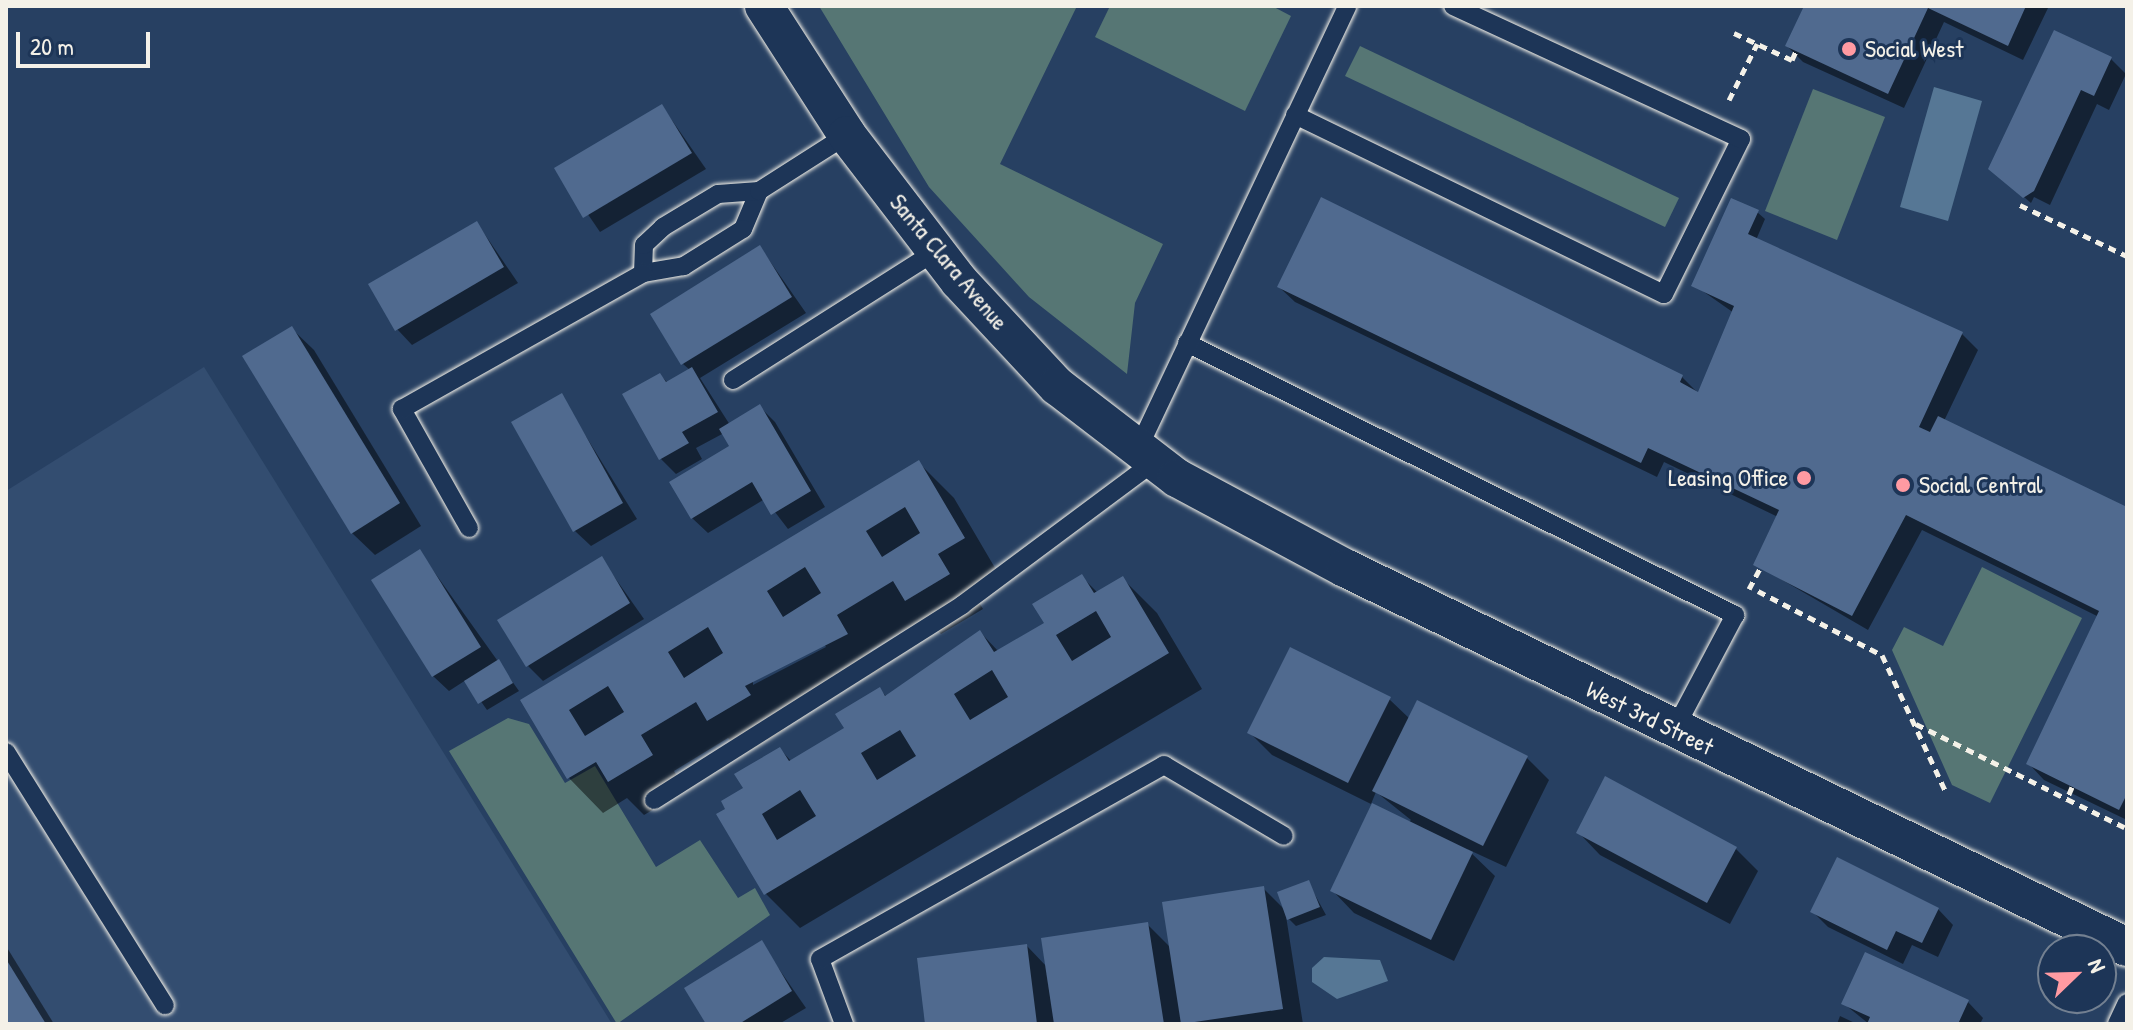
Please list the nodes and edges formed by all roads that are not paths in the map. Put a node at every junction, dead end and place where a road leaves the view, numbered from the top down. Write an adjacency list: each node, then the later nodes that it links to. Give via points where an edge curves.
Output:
1 (764, 6): 5 (street, Santa Clara Avenue)
2 (1347, 6): 4 (lane)
3 (1453, 6): 4 (lane, via 1741,139 1664,294)
4 (1295, 115): 9 (lane)
5 (847, 135): 6 (lane); 7 (street, Santa Clara Avenue)
6 (759, 191): 8 (lane, via 743,229 684,266); 8 (lane, via 718,194 663,227 644,245)
7 (936, 251): 10 (lane); 11 (street, Santa Clara Avenue, via 1057,386)
8 (643, 273): 12 (lane, via 402,409)
9 (1187, 343): 11 (lane); 13 (lane, via 1735,615)
10 (733, 380)
11 (1157, 463): 13 (street, West 3rd Street); 15 (lane, via 962,605)
12 (469, 528)
13 (1674, 730): 17 (street, West 3rd Street)
14 (6, 752): 19 (lane)
15 (654, 800)
16 (1284, 836): 20 (lane, via 1164,765 820,959)
17 (2127, 947)
18 (2127, 1003): 21 (lane)
19 (165, 1005)
20 (844, 1024)
21 (2117, 1024)

